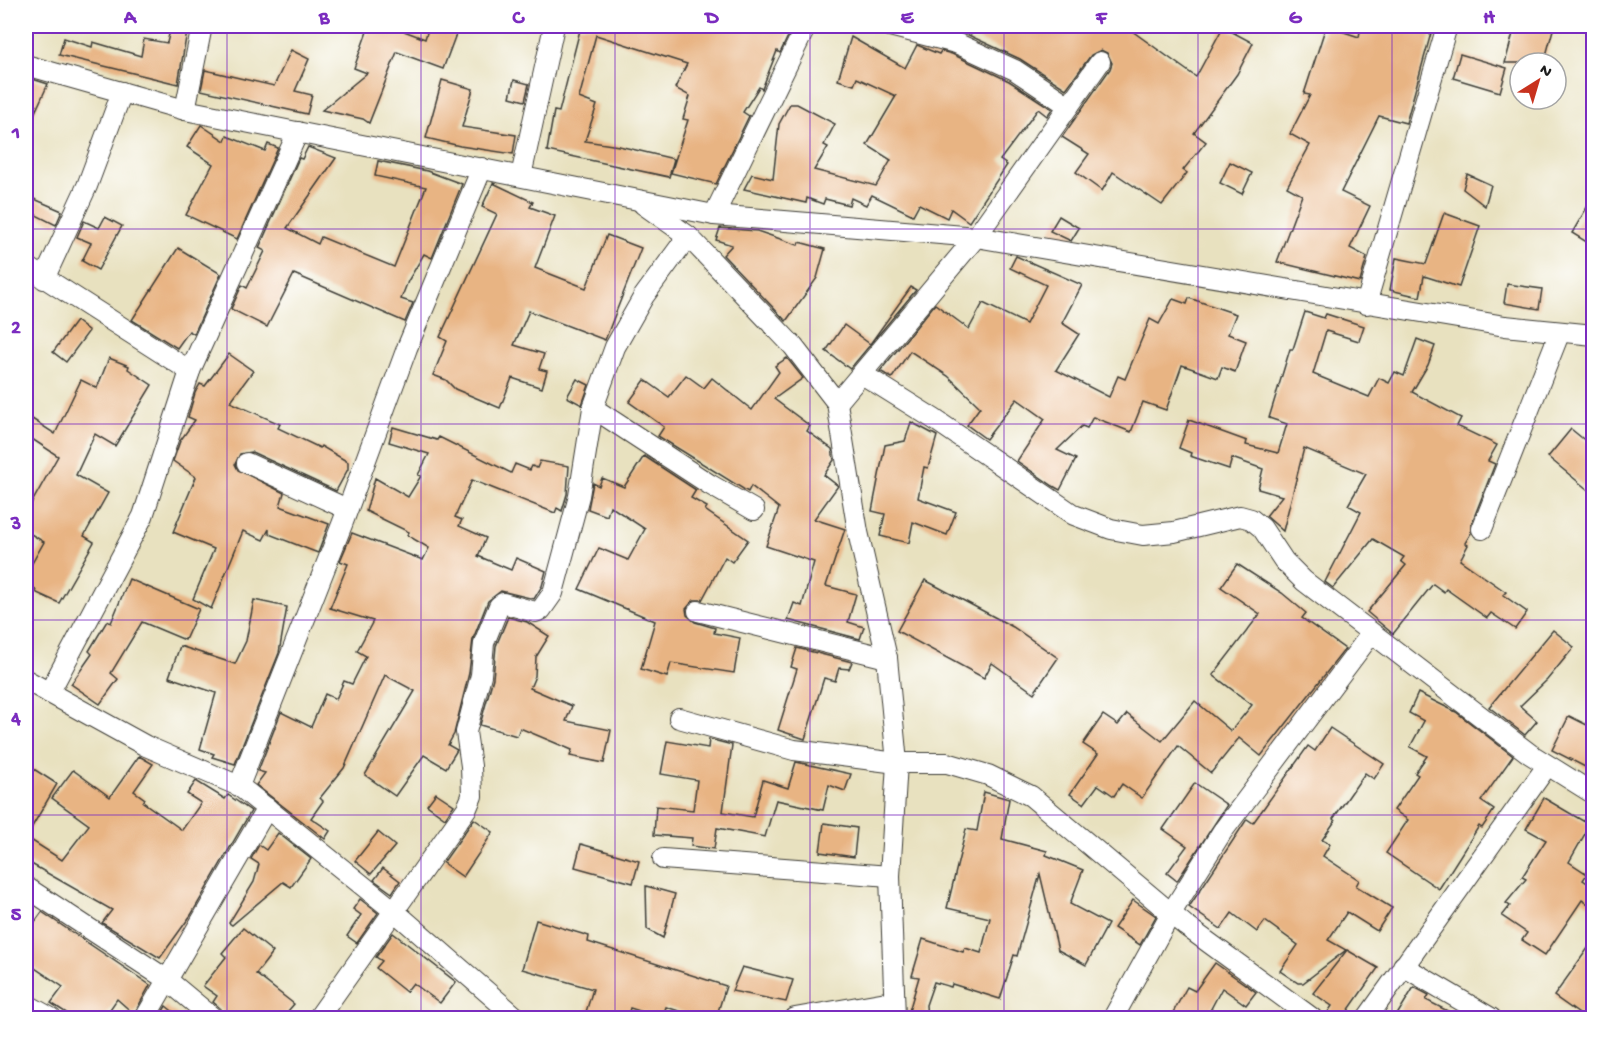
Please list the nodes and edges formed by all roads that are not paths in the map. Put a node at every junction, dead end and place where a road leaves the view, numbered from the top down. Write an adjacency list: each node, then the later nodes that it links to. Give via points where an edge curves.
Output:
1 (202, 26): 10 (street)
2 (554, 26): 13 (street)
3 (806, 26): 15 (street)
4 (890, 26): 9 (street, via 956,43 1015,70)
5 (1447, 26): 20 (street)
6 (1100, 62): 9 (street)
7 (26, 65): 8 (street)
8 (122, 92): 10 (street); 19 (street, via 87,186)
9 (1069, 106): 17 (street)
10 (185, 110): 11 (street)
11 (298, 132): 12 (street); 23 (street)
12 (482, 168): 13 (street); 28 (street, via 407,348)
13 (521, 176): 14 (street)
14 (635, 200): 15 (street); 16 (street)
15 (714, 215): 17 (street)
16 (688, 236): 25 (street, via 793,346); 26 (street, via 632,316 615,347)
17 (976, 237): 20 (street); 24 (street)
18 (26, 266): 19 (street)
19 (44, 279): 23 (street)
20 (1366, 303): 21 (street)
21 (1558, 333): 22 (street); 30 (street)
22 (1593, 335)
23 (190, 371): 35 (street, via 143,516)
24 (862, 374): 25 (street); 32 (street, via 1074,515 1111,529 1143,535 1239,516 1251,519 1304,581)
25 (837, 403): 33 (street, via 858,532)
26 (593, 408): 29 (street); 45 (street, via 579,496 553,593 536,612 503,603 499,606 484,643 481,675 466,732 472,786 467,808)
27 (247, 463): 28 (street)
28 (347, 509): 39 (street)
29 (754, 510)
30 (1482, 529)
31 (698, 611): 33 (street)
32 (1371, 634): 38 (street); 46 (street, via 1222,832)
33 (886, 658): 37 (street)
34 (26, 680): 35 (street)
35 (49, 693): 39 (street, via 146,746)
36 (679, 718): 37 (street, via 794,750)
37 (897, 763): 43 (street); 46 (street, via 947,763 1031,796)
38 (1547, 766): 40 (street); 47 (street)
39 (239, 786): 41 (street)
40 (1593, 794)
41 (267, 808): 45 (street); 48 (street)
42 (663, 858): 43 (street)
43 (890, 876): 50 (street)
44 (26, 887): 48 (street)
45 (393, 910): 54 (street); 55 (street)
46 (1171, 914): 57 (street); 58 (street)
47 (1403, 966): 59 (street); 60 (street)
48 (166, 979): 52 (street); 53 (street)
49 (26, 1004): 51 (street)
50 (893, 1010): 56 (street)
51 (51, 1018)
52 (145, 1018)
53 (213, 1018)
54 (318, 1018)
55 (517, 1018)
56 (795, 1018)
57 (1113, 1018)
58 (1311, 1018)
59 (1367, 1018)
60 (1491, 1018)

